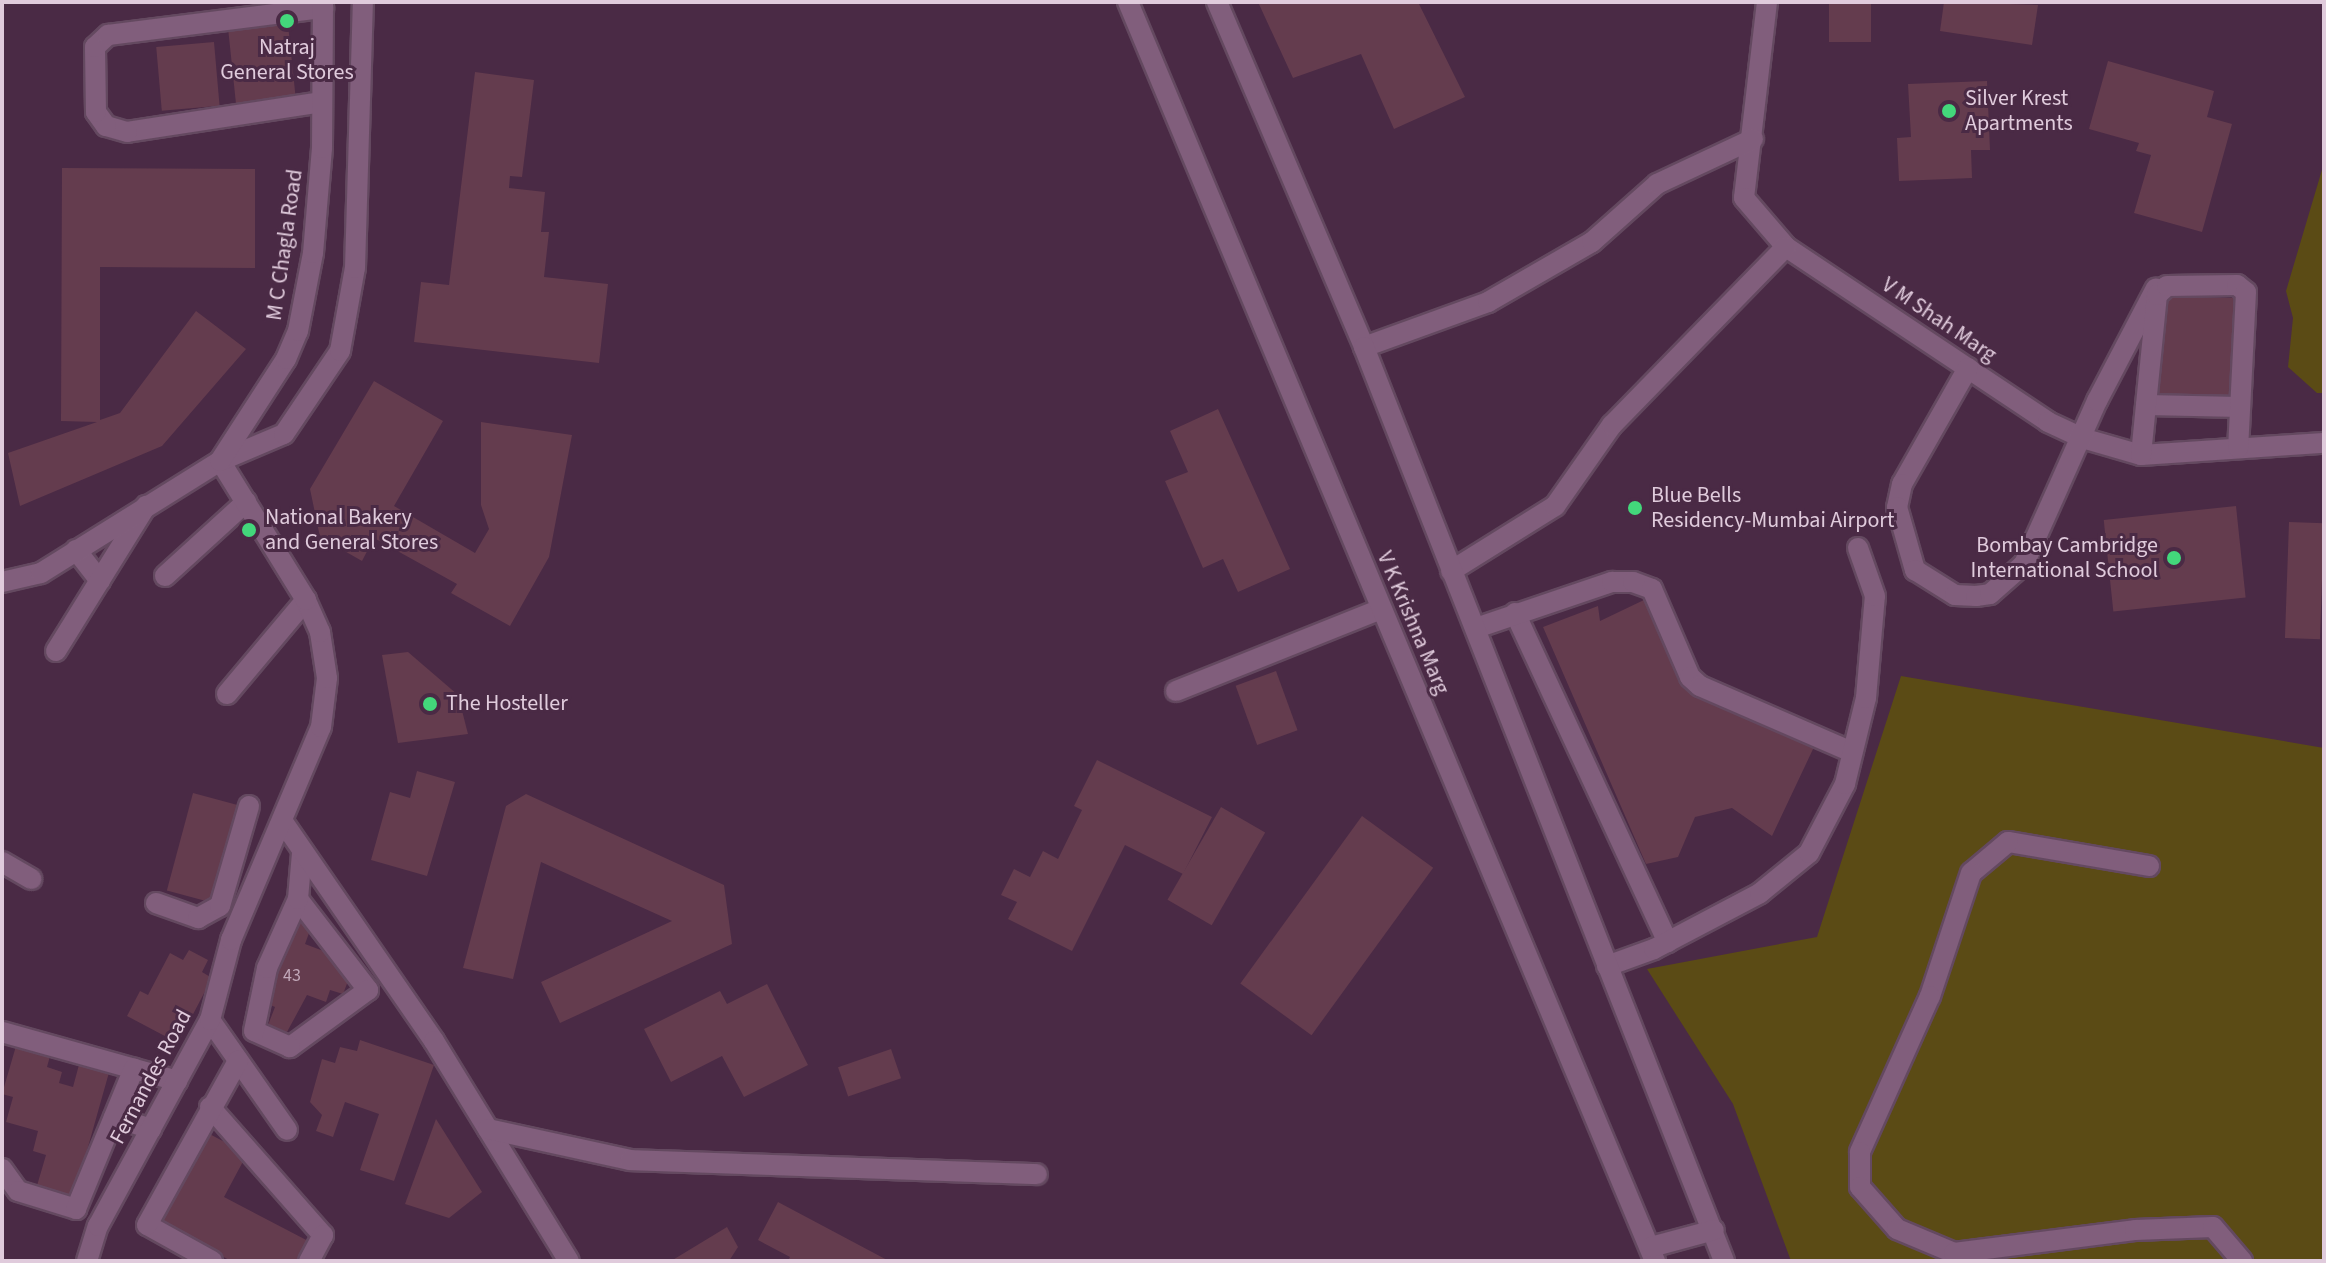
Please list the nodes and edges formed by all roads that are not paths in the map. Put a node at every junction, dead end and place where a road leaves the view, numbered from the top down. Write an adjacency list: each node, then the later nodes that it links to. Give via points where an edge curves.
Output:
1 (363, 2): 7 (street)
2 (1128, 2): 32 (street, V K Krishna Marg)
3 (1217, 2): 14 (street)
4 (1767, 2): 9 (street, V M Shah Marg)
5 (323, 5): 6 (street, M C Chagla Road); 8 (street, via 108,35 95,47 96,112 106,126 127,132)
6 (323, 57): 7 (street); 8 (street, M C Chagla Road)
7 (360, 58): 10 (street)
8 (322, 102): 11 (street, M C Chagla Road)
9 (1753, 139): 12 (street, V M Shah Marg, via 1744,198); 14 (street, via 1657,184 1592,242 1488,302)
10 (356, 144): 11 (street); 22 (street, via 355,268 340,351 284,434)
11 (322, 148): 22 (street, M C Chagla Road, via 313,253 298,331 286,359)
12 (1786, 247): 15 (street, V M Shah Marg); 27 (street, via 1612,425 1555,506)
13 (2156, 288): 18 (street)
14 (1364, 347): 27 (street)
15 (1968, 368): 18 (street, V M Shah Marg, via 2048,422); 18 (street, via 1899,496 1909,561 1927,581 1955,595 1976,596 1990,594 2017,571 2049,516)
16 (2146, 405): 17 (street); 17 (street, via 2157,295 2167,286 2237,285 2246,292); 21 (street)
17 (2240, 407): 20 (street)
18 (2082, 438): 21 (street, V M Shah Marg)
19 (2324, 443): 20 (street, V M Shah Marg)
20 (2238, 448): 21 (street, V M Shah Marg)
21 (2141, 455)
22 (220, 461): 23 (street, Fernandes Road); 24 (street, M C Chagla Road)
23 (246, 502): 28 (street); 31 (street, Fernandes Road)
24 (146, 506): 26 (street, M C Chagla Road); 29 (street)
25 (1858, 548): 38 (street, via 1875,596 1866,698)
26 (76, 550): 29 (street); 30 (street, M C Chagla Road, via 41,573)
27 (1451, 571): 34 (street)
28 (165, 576)
29 (100, 581): 35 (street)
30 (2, 582)
31 (306, 600): 37 (street); 40 (street, Fernandes Road, via 320,632 327,678 321,727)
32 (1381, 609): 36 (street); 64 (street, V K Krishna Marg)
33 (1515, 613): 34 (street); 38 (street, via 1612,582 1652,589 1690,677 1700,686); 49 (street)
34 (1476, 628): 50 (street)
35 (56, 651)
36 (1176, 691)
37 (227, 694)
38 (1852, 752): 49 (street, via 1845,784 1809,853 1760,893)
39 (249, 806): 47 (street)
40 (283, 822): 41 (street); 48 (street, Fernandes Road)
41 (302, 853): 45 (street); 59 (street, via 434,1041)
42 (2, 862): 44 (street)
43 (2149, 866): 70 (street, via 2008,842 1971,873 1930,996 1860,1152 1860,1187 1897,1229 1954,1253 2135,1230 2213,1227)
44 (31, 879)
45 (298, 899): 45 (street, via 368,990 290,1047 254,1031 267,968)
46 (156, 903): 47 (street, via 198,918)
47 (220, 906): 48 (street)
48 (243, 913): 51 (street, Fernandes Road)
49 (1668, 942): 50 (street)
50 (1607, 966): 63 (street)
51 (210, 1020): 53 (street); 55 (street, Fernandes Road)
52 (2, 1032): 54 (street)
53 (238, 1061): 56 (street); 60 (street)
54 (134, 1068): 55 (street); 57 (street)
55 (177, 1081): 58 (street, Fernandes Road)
56 (210, 1107): 66 (street, via 147,1225); 67 (street, via 323,1235)
57 (114, 1117): 58 (street); 61 (street, via 76,1209 18,1191)
58 (151, 1129): 65 (street, Fernandes Road, via 98,1226)
59 (488, 1129): 62 (street, via 630,1160); 68 (street)
60 (287, 1130)
61 (2, 1169)
62 (1037, 1174)
63 (1714, 1230): 64 (street); 69 (street)
64 (1653, 1254)
65 (87, 1261)
66 (212, 1261)
67 (309, 1261)
68 (569, 1261)
69 (1724, 1261)
70 (2242, 1261)

